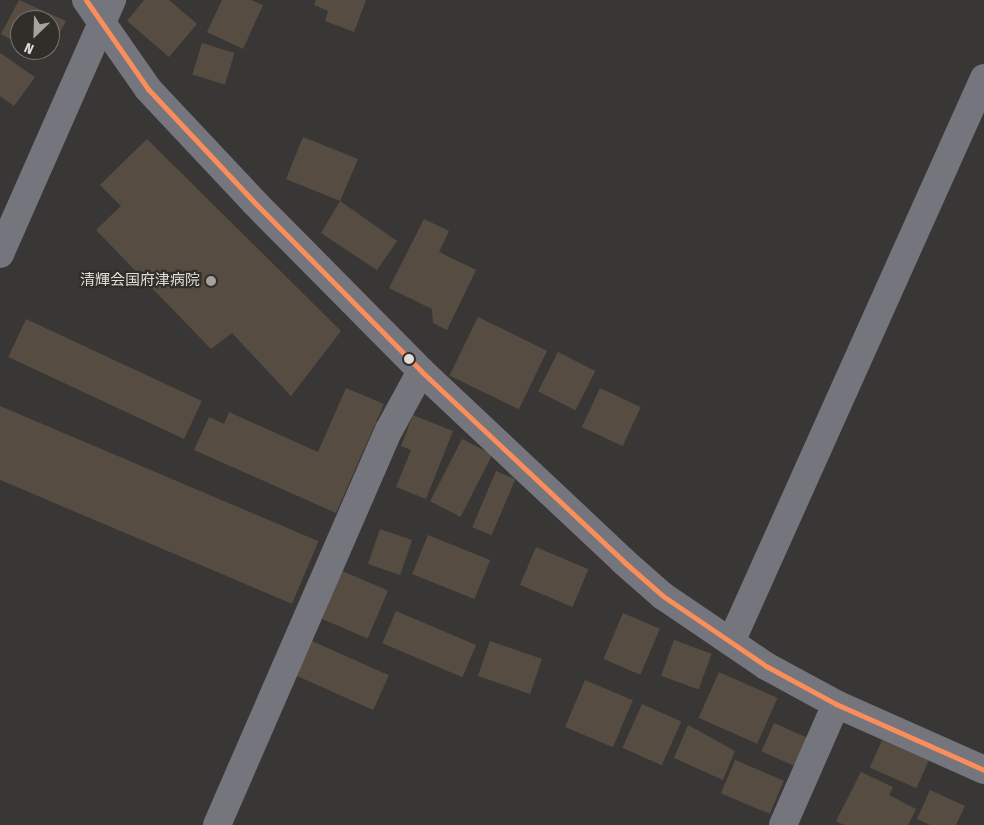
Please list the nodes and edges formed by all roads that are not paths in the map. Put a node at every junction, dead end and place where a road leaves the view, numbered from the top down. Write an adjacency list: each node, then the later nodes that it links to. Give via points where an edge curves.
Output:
1 (86, 0): 2 (street)
2 (107, 12): 4 (street); 6 (street, via 148,90)
3 (984, 78): 7 (street)
4 (10, 201): 5 (street)
5 (0, 254)
6 (421, 371): 7 (street, via 663,596); 10 (street, via 389,430)
7 (731, 642): 8 (street)
8 (836, 704): 9 (street); 11 (street)
9 (984, 770)
10 (217, 825)
11 (783, 825)

